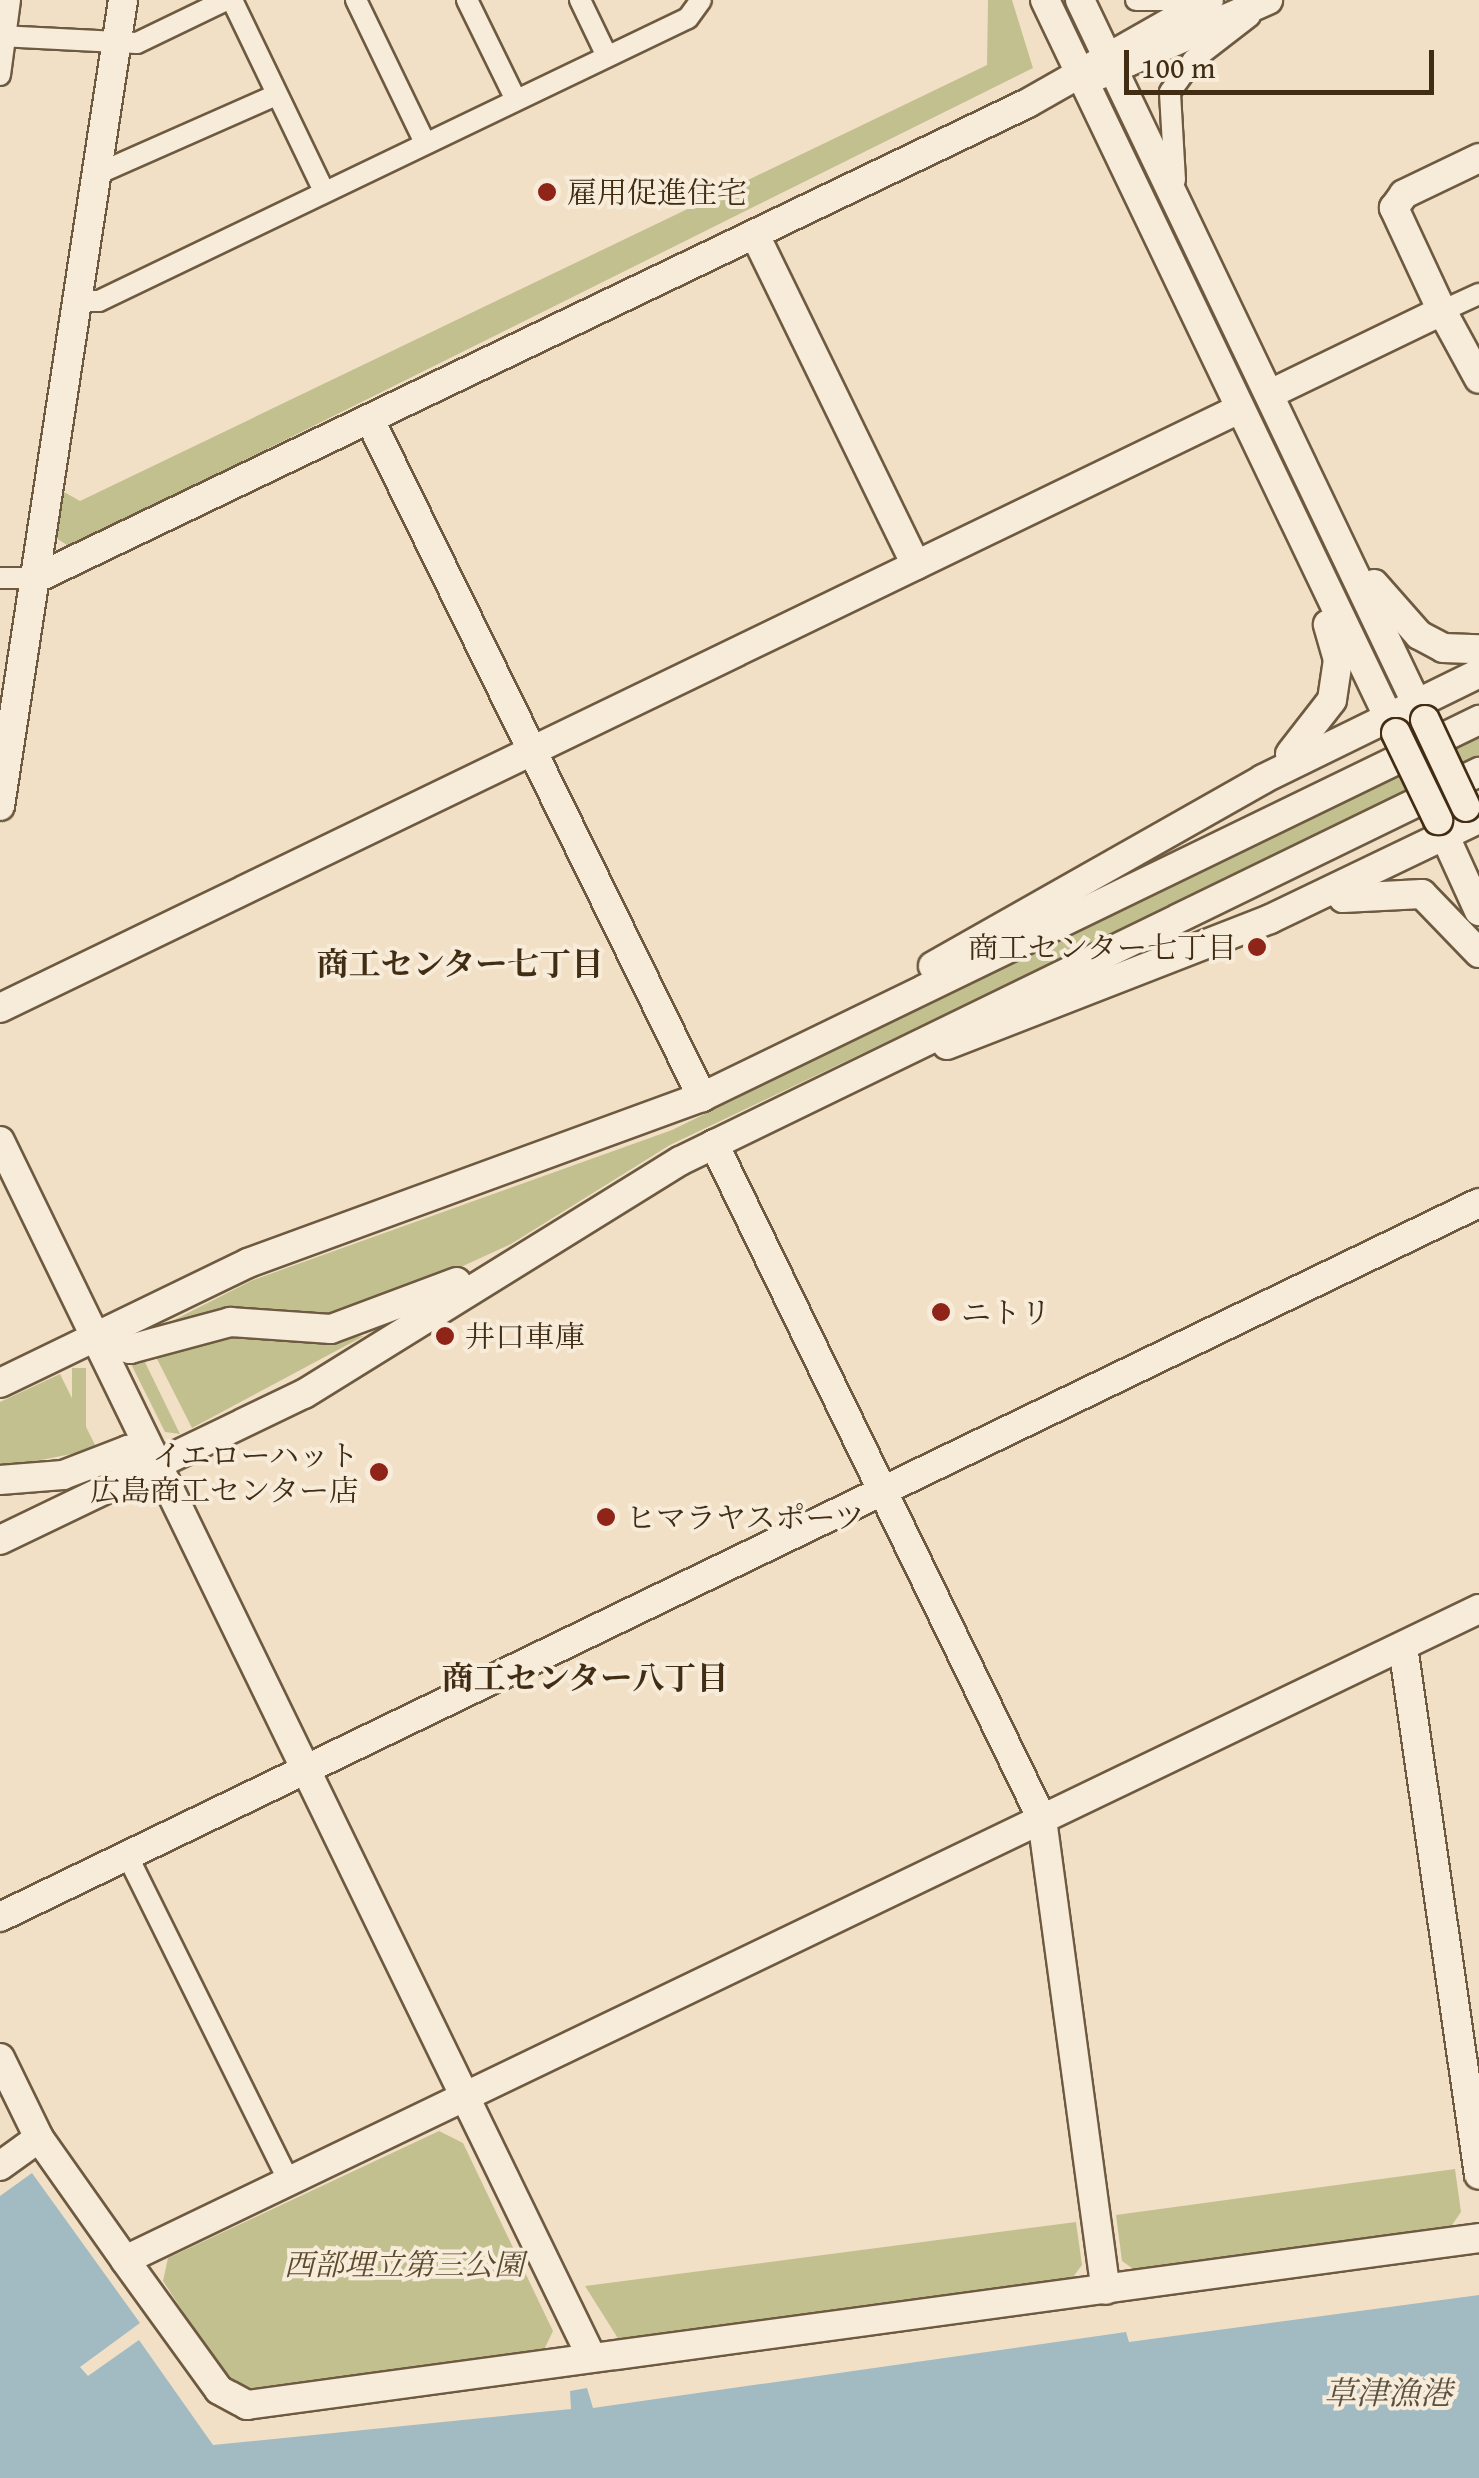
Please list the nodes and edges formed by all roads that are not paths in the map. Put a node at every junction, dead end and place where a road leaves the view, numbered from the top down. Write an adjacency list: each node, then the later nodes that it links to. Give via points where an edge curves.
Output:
1 (10, 0): 14 (street)
2 (122, 0): 15 (street)
3 (229, 0): 15 (street); 20 (street)
4 (356, 0): 22 (street)
5 (467, 0): 21 (street)
6 (580, 0): 16 (street)
7 (701, 0): 16 (street, via 688,18)
8 (1045, 0): 19 (street)
9 (1080, 0): 17 (street)
10 (1136, 0): 11 (street)
11 (1197, 0)
12 (1210, 0): 17 (street)
13 (1270, 0): 17 (street); 26 (street, via 1192,60 1170,92 1166,131)
14 (2, 36): 15 (street); 18 (street)
15 (114, 46): 24 (street)
16 (607, 56): 21 (street)
17 (1111, 63): 19 (street); 26 (street)
18 (0, 75)
19 (1082, 76): 27 (street); 33 (street)
20 (276, 95): 24 (street); 25 (street)
21 (516, 100): 22 (street)
22 (426, 143): 25 (street)
23 (1479, 158): 30 (street, via 1404,194 1394,208)
24 (98, 174): 29 (street)
25 (324, 191): 29 (street, via 99,301)
26 (1180, 210): 32 (street)
27 (756, 237): 34 (street); 36 (street)
28 (1479, 294): 30 (street)
29 (80, 301): 38 (street)
30 (1442, 312): 31 (street); 32 (street)
31 (1479, 379)
32 (1270, 394): 35 (street)
33 (1239, 409): 36 (street); 39 (street)
34 (372, 424): 38 (street); 45 (street)
35 (1350, 551): 40 (street, via 1419,635 1443,648); 42 (street)
36 (916, 565): 45 (street)
37 (0, 578): 38 (street)
38 (37, 578): 48 (street)
39 (1318, 586): 44 (street); 47 (street, via 1338,660 1332,700)
40 (1479, 648)
41 (1479, 673): 42 (street)
42 (1420, 711): 44 (street); 49 (street, bridge)
43 (1479, 720): 55 (street)
44 (1392, 724): 47 (street); 50 (street, bridge)
45 (533, 753): 54 (street); 57 (street)
46 (1479, 772): 56 (street)
47 (1263, 779): 55 (street)
48 (0, 806)
49 (1474, 821): 50 (street)
50 (1442, 828): 51 (street); 52 (street)
51 (1479, 911)
52 (1270, 919): 53 (street, via 1374,890 1422,894); 56 (street)
53 (1479, 953)
54 (0, 1008)
55 (772, 1060): 57 (street)
56 (808, 1096): 59 (street)
57 (702, 1097): 62 (street, via 248,1263)
58 (0, 1142): 62 (street)
59 (714, 1144): 61 (street); 66 (street)
60 (1479, 1203): 66 (street)
61 (558, 1236): 62 (street, via 359,1324 212,1324 130,1349); 64 (street, via 304,1394)
62 (96, 1337): 63 (street); 64 (street)
63 (0, 1383)
64 (156, 1466): 65 (street, via 128,1450 63,1475); 67 (street); 70 (street)
65 (0, 1480)
66 (882, 1490): 70 (street); 71 (street)
67 (0, 1540)
68 (1479, 1610): 69 (street)
69 (1403, 1647): 71 (street); 78 (street)
70 (304, 1770): 72 (street); 75 (street)
71 (1042, 1820): 75 (street); 82 (street)
72 (128, 1857): 73 (street); 79 (street)
73 (0, 1918)
74 (0, 2058): 76 (street)
75 (469, 2100): 79 (street); 83 (street)
76 (39, 2138): 77 (street); 81 (street)
77 (0, 2166)
78 (1479, 2176)
79 (290, 2184): 81 (street)
80 (1479, 2238): 82 (street)
81 (124, 2260): 83 (street, via 232,2402)
82 (1106, 2290): 83 (street)
83 (592, 2358)

